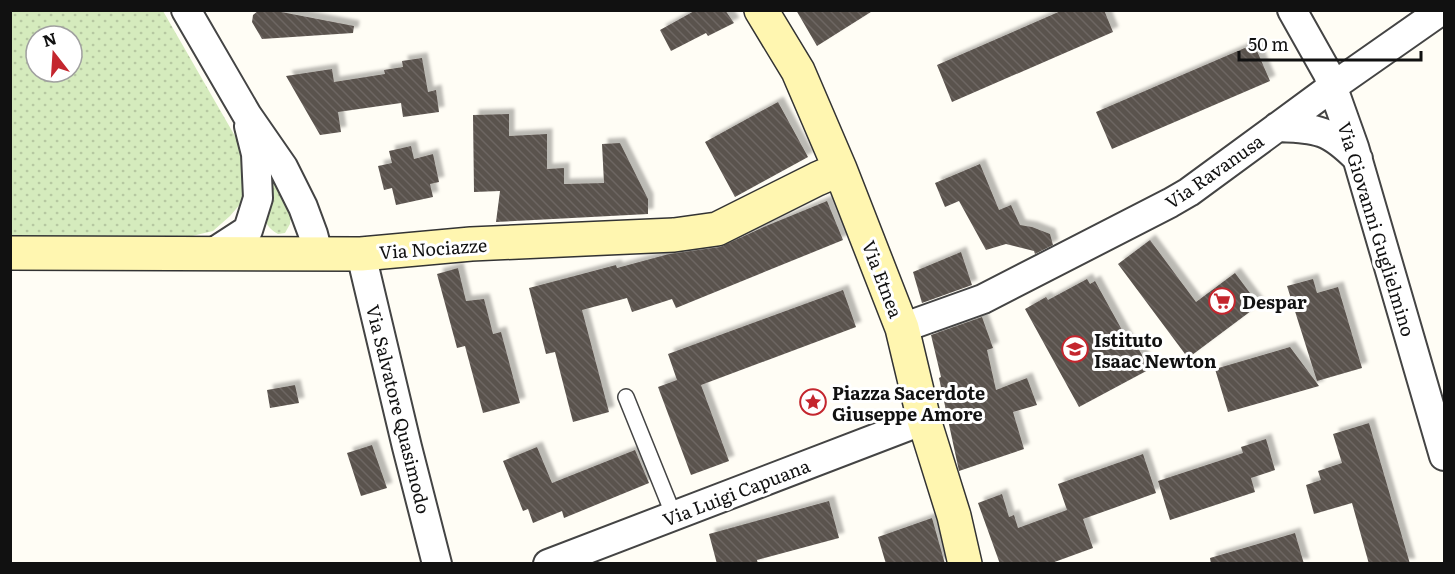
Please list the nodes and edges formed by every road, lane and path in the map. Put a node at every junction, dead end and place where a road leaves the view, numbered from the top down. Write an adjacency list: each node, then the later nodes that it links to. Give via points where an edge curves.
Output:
1 (186, 10): 6 (street)
2 (761, 10): 9 (street, Via Etnea, via 798,71)
3 (1292, 10): 5 (street, Via Giovanni Guglielmino)
4 (1442, 10): 5 (street, Via Ravanusa)
5 (1332, 87): 7 (street, Via Ravanusa); 8 (street, Via Giovanni Guglielmino)
6 (247, 115): 10 (street, via 256,154); 12 (street, via 283,166 303,207)
7 (1277, 127): 8 (street, via 1329,135); 14 (street, Via Ravanusa, via 1170,203 983,298)
8 (1358, 159): 17 (street, Via Giovanni Guglielmino)
9 (840, 169): 13 (street, Via Nociazze, via 717,229); 14 (street, Via Etnea)
10 (257, 242): 11 (street, Via Nociazze, via 211,254); 12 (street, Via Nociazze)
11 (10, 253)
12 (318, 253): 13 (street, Via Nociazze)
13 (361, 254): 20 (street, Via Salvatore Quasimodo)
14 (902, 328): 16 (street, Via Etnea)
15 (626, 397): 18 (lane)
16 (924, 420): 18 (street, Via Luigi Capuana); 21 (street, Via Etnea)
17 (1444, 456)
18 (674, 516): 19 (street, Via Luigi Capuana)
19 (556, 561)
20 (437, 564)
21 (965, 564)

